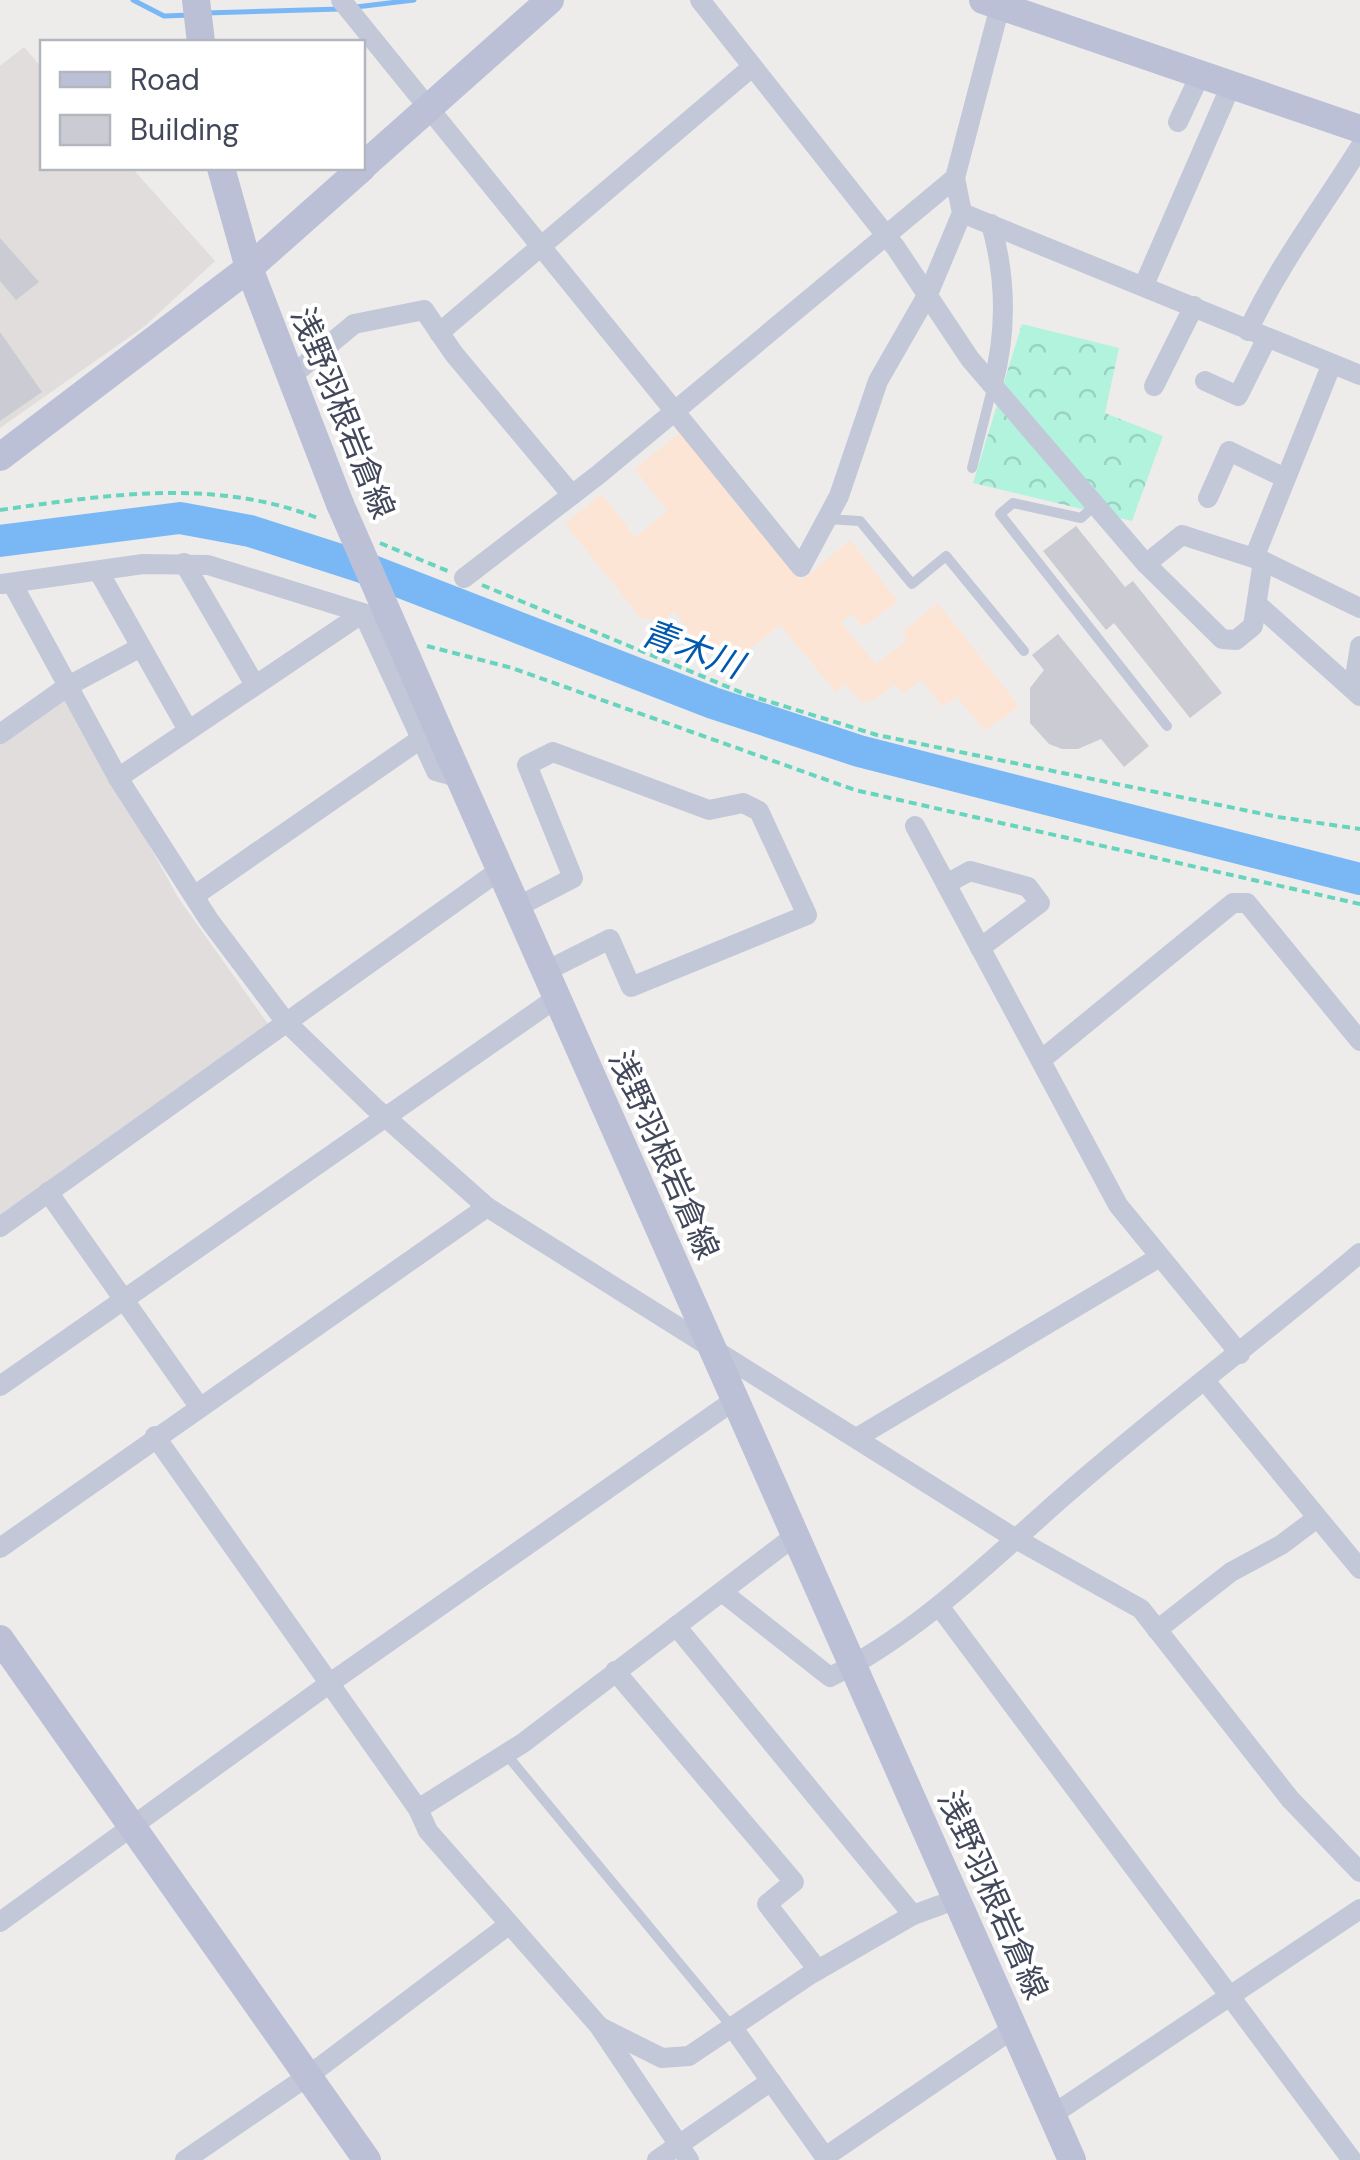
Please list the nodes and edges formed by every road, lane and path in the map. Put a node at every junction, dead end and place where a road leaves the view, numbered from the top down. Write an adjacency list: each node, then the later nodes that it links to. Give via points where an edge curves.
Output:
1 (196, 0): 6 (main road)
2 (341, 0): 10 (street)
3 (550, 0): 10 (main road)
4 (700, 0): 7 (street)
5 (992, 3): 8 (main road); 17 (street)
6 (201, 40)
7 (752, 67): 20 (street); 21 (street)
8 (1200, 73): 9 (main road); 11 (street)
9 (1232, 83): 12 (main road); 23 (street)
10 (429, 108): 14 (main road); 21 (street)
11 (1178, 122)
12 (1360, 129)
13 (1360, 147): 27 (street, via 1276,270)
14 (365, 164)
15 (222, 170): 22 (main road, 浅野羽根岩倉線)
16 (359, 170): 22 (main road)
17 (956, 178): 18 (street); 20 (street)
18 (962, 213): 19 (street); 24 (street)
19 (991, 224): 23 (street); 32 (street, via 1003,302 1003,347)
20 (884, 233): 24 (street); 34 (street)
21 (541, 248): 26 (street); 34 (street)
22 (249, 268): 30 (main road, 浅野羽根岩倉線); 35 (main road)
23 (1144, 284): 25 (street)
24 (929, 292): 32 (street); 43 (street, via 878,381)
25 (1194, 306): 27 (street); 33 (street)
26 (439, 333): 30 (street, via 424,310 354,324); 38 (street)
27 (1257, 335): 28 (street); 31 (street, via 1238,396)
28 (1331, 366): 29 (street); 37 (street)
29 (1360, 375)
30 (289, 378): 42 (main road, 浅野羽根岩倉線)
31 (1205, 381)
32 (993, 384): 36 (lane); 40 (street)
33 (1154, 386)
34 (673, 411): 38 (street); 43 (street, via 801,567)
35 (0, 458)
36 (972, 468)
37 (1285, 478): 39 (street, via 1229,451); 45 (street)
38 (572, 495): 49 (street)
39 (1208, 498)
40 (1095, 505): 47 (street); 61 (lane, via 1080,518 1013,503 1000,514)
41 (0, 510): 42 (path, via 140,491 207,493)
42 (331, 512): 54 (main road, 浅野羽根岩倉線, bridge)
43 (827, 519): 57 (lane, via 860,520 912,584 946,556)
44 (371, 540): 49 (path)
45 (1259, 560): 47 (street, via 1182,535); 51 (street); 52 (street)
46 (184, 564): 48 (street); 53 (street, via 236,572); 58 (street)
47 (1146, 564): 51 (street, via 1222,640 1236,640 1254,626)
48 (99, 572): 50 (street); 56 (street)
49 (464, 578): 68 (path, via 745,694 876,735)
50 (6, 584): 59 (street)
51 (1257, 604): 60 (street)
52 (1360, 608)
53 (363, 613): 58 (street); 64 (street)
54 (398, 638): 65 (main road, 浅野羽根岩倉線, bridge); 72 (path, via 512,668 855,790)
55 (1360, 646): 60 (street)
56 (140, 647): 59 (street); 62 (street)
57 (1024, 651)
58 (255, 685): 62 (street)
59 (68, 686): 63 (street); 66 (street)
60 (1356, 692)
61 (1167, 726)
62 (188, 730): 66 (street)
63 (0, 734)
64 (422, 738): 65 (street, via 436,771); 71 (street)
65 (455, 766): 69 (main road, 浅野羽根岩倉線)
66 (118, 778): 71 (street)
67 (915, 826): 70 (street)
68 (1360, 829)
69 (500, 870): 73 (main road, 浅野羽根岩倉線); 77 (street)
70 (946, 884): 74 (street); 74 (street, via 970,871 1028,887 1040,903)
71 (194, 896): 77 (street)
72 (1360, 904)
73 (517, 907): 75 (main road, 浅野羽根岩倉線); 75 (street, via 574,878 527,765 553,752 709,810 743,803 759,811 806,915 631,987 610,938)
74 (980, 948): 79 (street)
75 (544, 972): 76 (main road, 浅野羽根岩倉線)
76 (555, 999): 80 (street); 87 (main road, 浅野羽根岩倉線)
77 (285, 1021): 80 (street); 81 (street)
78 (1360, 1042): 79 (street, via 1247,903 1233,902)
79 (1041, 1060): 85 (street, via 1118,1205)
80 (383, 1116): 82 (street); 86 (street)
81 (48, 1192): 83 (street); 86 (street)
82 (486, 1206): 87 (street); 92 (street)
83 (0, 1227)
84 (1360, 1254): 88 (street)
85 (1158, 1258): 88 (street); 94 (street)
86 (120, 1301): 90 (street); 92 (street)
87 (714, 1348): 91 (main road, 浅野羽根岩倉線); 94 (street)
88 (1240, 1354): 89 (street)
89 (1206, 1382): 95 (street); 97 (street)
90 (0, 1386)
91 (736, 1399): 96 (main road, 浅野羽根岩倉線); 107 (street)
92 (198, 1406): 93 (street)
93 (156, 1436): 98 (street); 107 (street)
94 (858, 1437): 97 (street)
95 (1317, 1518): 99 (street); 103 (street, via 1231,1572)
96 (796, 1535): 100 (street); 105 (main road, 浅野羽根岩倉線)
97 (1016, 1539): 101 (street); 103 (street, via 1141,1609)
98 (0, 1548)
99 (1360, 1569)
100 (722, 1592): 102 (street); 105 (street, via 830,1677)
101 (939, 1606): 105 (street); 118 (street)
102 (676, 1626): 106 (street); 114 (street)
103 (1157, 1630): 111 (street, via 1290,1798)
104 (0, 1639): 110 (main road)
105 (853, 1665): 112 (main road, 浅野羽根岩倉線)
106 (615, 1671): 108 (street); 117 (street, via 794,1882 767,1904)
107 (330, 1683): 109 (street); 110 (street)
108 (506, 1754): 109 (street); 120 (lane)
109 (418, 1809): 116 (street, via 428,1831)
110 (135, 1828): 115 (street); 122 (main road)
111 (1360, 1872)
112 (957, 1899): 114 (street); 121 (main road, 浅野羽根岩倉線)
113 (1360, 1909): 118 (street)
114 (912, 1915): 117 (street)
115 (0, 1922)
116 (507, 1926): 119 (street); 122 (street)
117 (818, 1970): 120 (street)
118 (1231, 1994): 124 (street); 130 (street)
119 (598, 2026): 120 (street, via 662,2058 689,2056); 125 (street)
120 (733, 2028): 123 (street)
121 (1014, 2028): 123 (street, via 825,2157); 124 (main road, 浅野羽根岩倉線)
122 (308, 2076): 126 (street); 127 (main road)
123 (770, 2081): 125 (street)
124 (1052, 2115): 129 (main road, 浅野羽根岩倉線)
125 (684, 2152): 128 (street)
126 (185, 2160)
127 (367, 2160)
128 (657, 2160)
129 (1072, 2160)
130 (1352, 2160)

